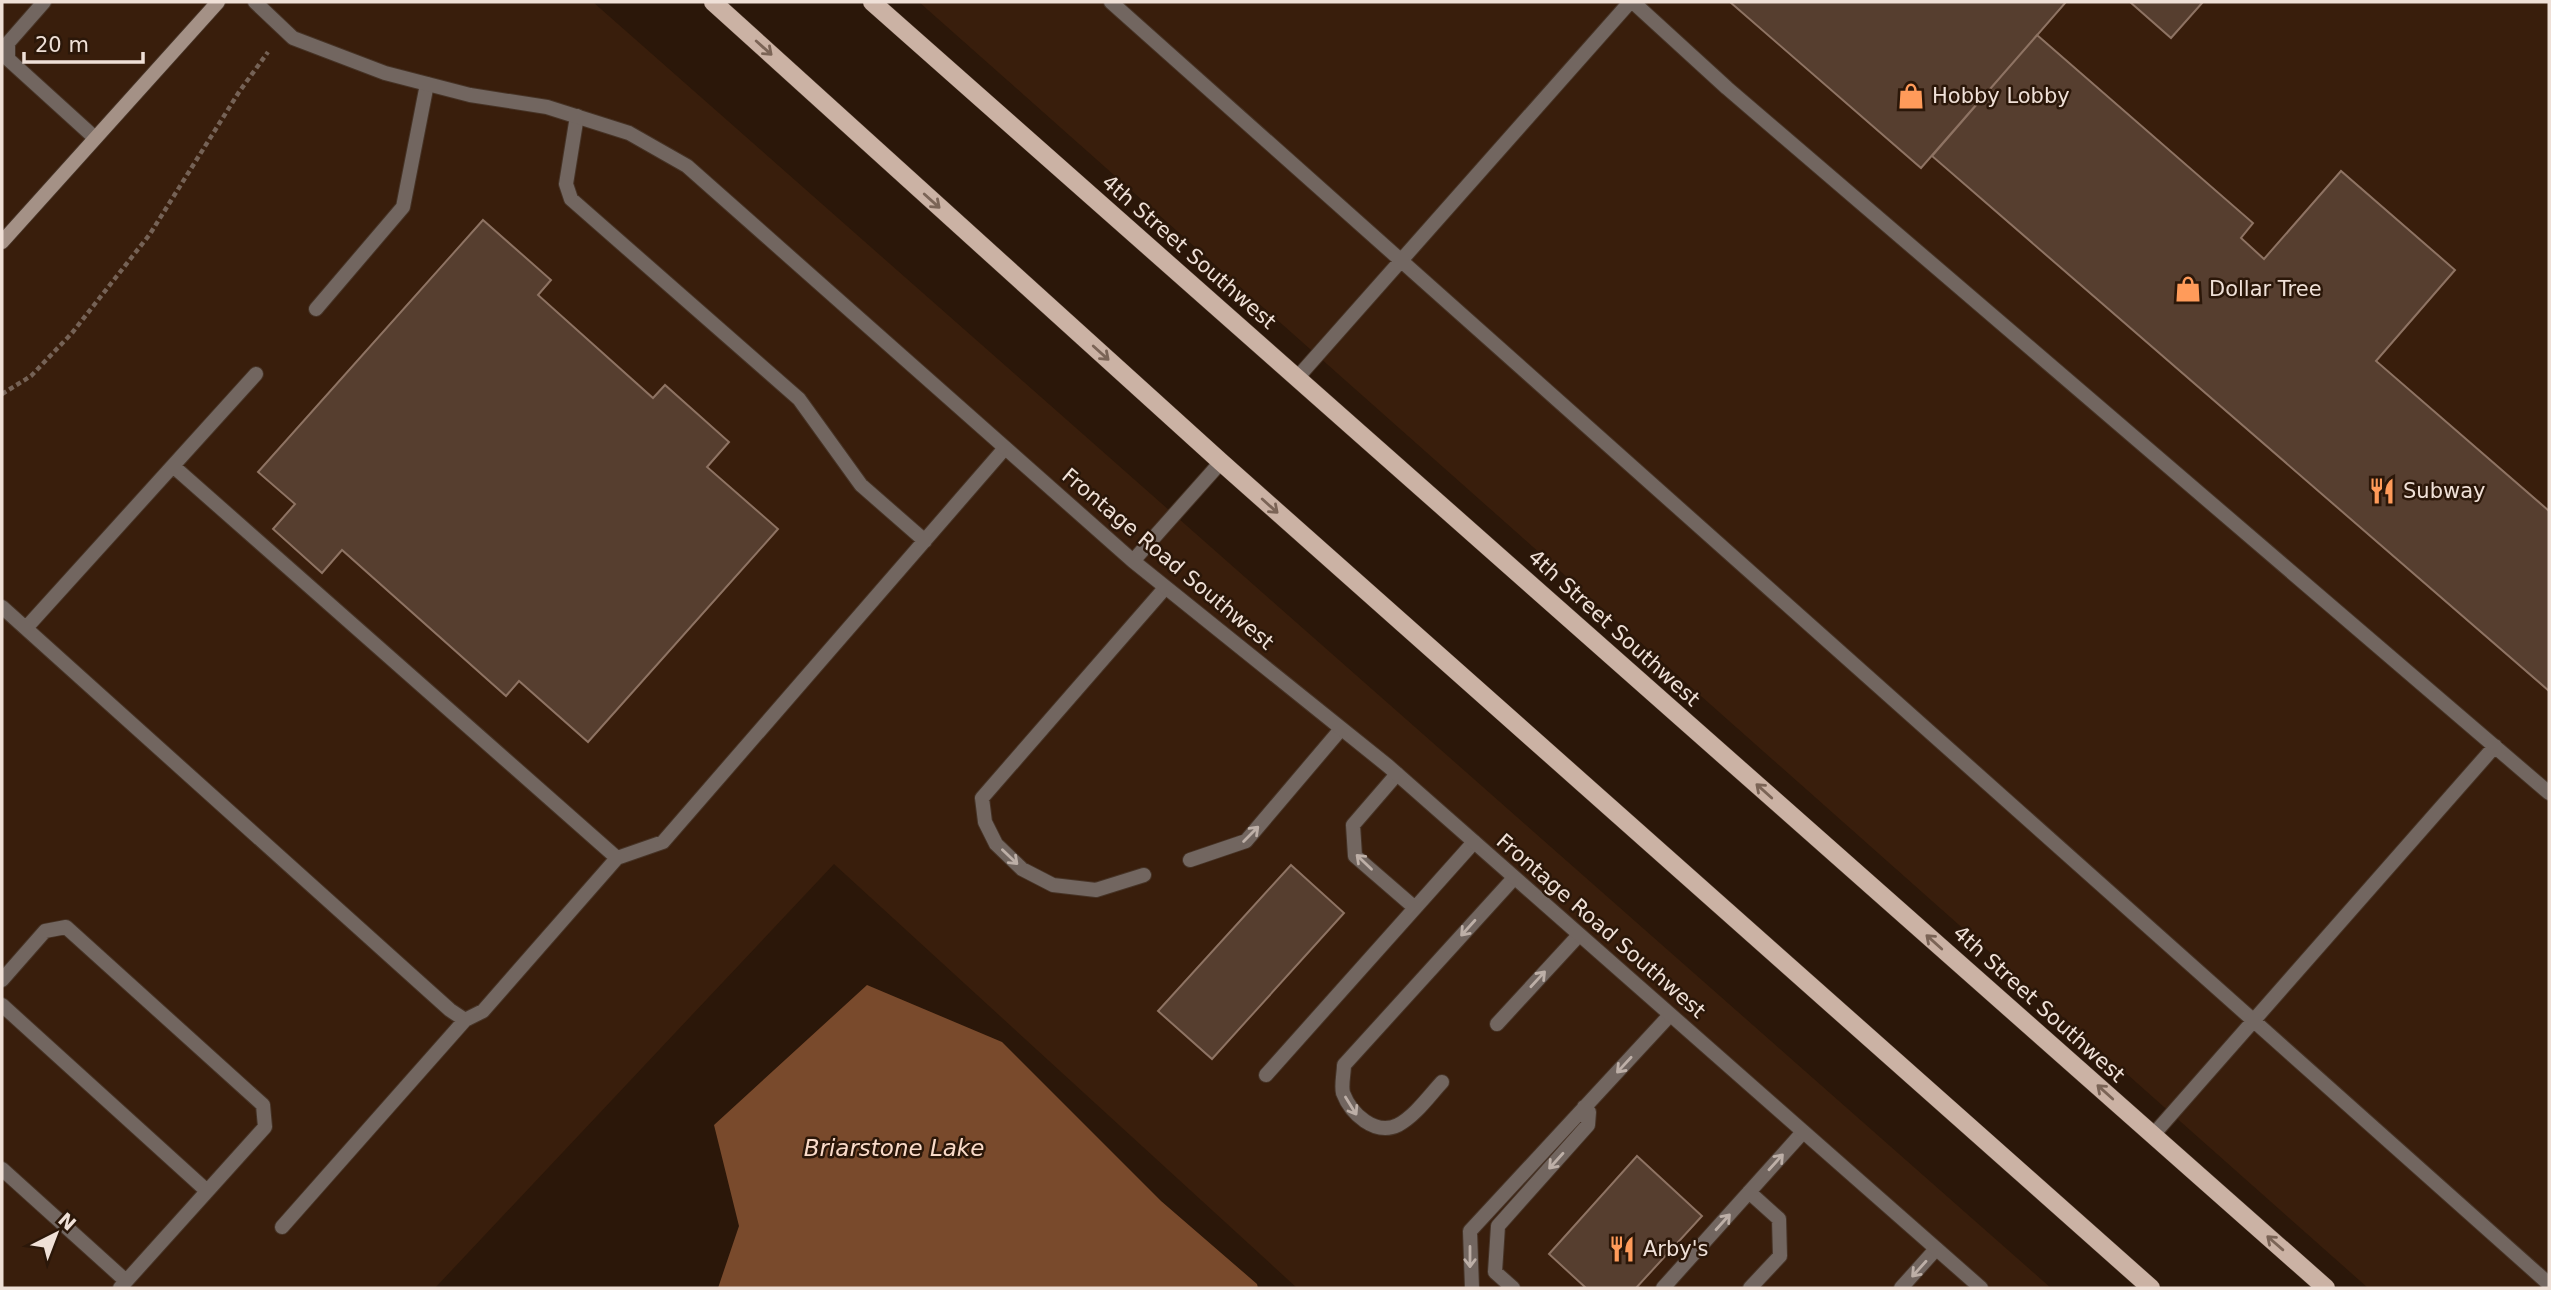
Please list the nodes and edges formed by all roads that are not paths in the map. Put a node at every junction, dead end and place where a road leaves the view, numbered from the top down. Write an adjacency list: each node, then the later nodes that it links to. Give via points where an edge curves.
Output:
1 (44, 2): 10 (street, via 8,43 8,59)
2 (218, 2): 10 (main road)
3 (255, 2): 8 (street, Frontage Road Southwest, via 293,38)
4 (713, 2): 17 (main road, one-way to 17)
5 (872, 2): 15 (main road, 4th Street Southwest)
6 (1111, 2): 12 (street)
7 (1632, 2): 12 (street); 25 (street)
8 (427, 84): 9 (street, Frontage Road Southwest); 13 (street, via 403,207)
9 (577, 116): 16 (street, Frontage Road Southwest, via 629,133 687,166); 19 (street, via 566,184 572,199 799,399 861,485)
10 (95, 138): 11 (main road)
11 (2, 242)
12 (1400, 262): 15 (street); 38 (street)
13 (316, 310)
14 (256, 374): 18 (street)
15 (1297, 378): 45 (main road, 4th Street Southwest, one-way to 15)
16 (1005, 448): 19 (street); 20 (street, Frontage Road Southwest)
17 (1220, 462): 20 (street); 59 (main road, one-way to 59)
18 (173, 466): 23 (street); 29 (street)
19 (925, 541): 29 (street, via 663,842)
20 (1133, 561): 21 (street, Frontage Road Southwest)
21 (1165, 588): 24 (street, Frontage Road Southwest); 31 (street, one-way to 31, via 982,798 985,822 996,844 1022,869 1053,885 1096,890)
22 (2, 607): 23 (street)
23 (26, 628): 39 (street)
24 (1341, 729): 26 (street, Frontage Road Southwest); 30 (street, one-way to 24, via 1246,841)
25 (2495, 746): 27 (street); 38 (street)
26 (1396, 774): 28 (street, Frontage Road Southwest); 33 (street, one-way to 26, via 1355,856 1353,825)
27 (2549, 793)
28 (1474, 842): 32 (street, Frontage Road Southwest); 33 (street)
29 (617, 858): 39 (street, via 483,1011)
30 (1189, 860)
31 (1144, 875)
32 (1514, 878): 34 (street, Frontage Road Southwest); 42 (street, one-way to 42, via 1344,1065 1342,1091 1356,1115 1376,1128 1397,1125)
33 (1415, 908): 41 (street)
34 (1579, 935): 37 (street, Frontage Road Southwest); 40 (street, one-way to 34)
35 (2, 980): 47 (street, via 45,932 66,928 263,1105 265,1127)
36 (2, 1005): 47 (street)
37 (1670, 1015): 43 (street, one-way to 43); 44 (street, Frontage Road Southwest)
38 (2255, 1019): 45 (street); 51 (street)
39 (465, 1020): 49 (street)
40 (1497, 1024)
41 (1266, 1075)
42 (1442, 1082)
43 (1584, 1107): 53 (street, one-way to 53, via 1470,1231); 54 (street, one-way to 54, via 1589,1112 1588,1125 1498,1226 1495,1272)
44 (1803, 1132): 48 (street, one-way to 44); 50 (street, Frontage Road Southwest)
45 (2152, 1135): 60 (main road, 4th Street Southwest, one-way to 45)
46 (2, 1169): 52 (street)
47 (207, 1191): 52 (street)
48 (1749, 1192): 55 (street, one-way to 48); 56 (street, via 1779,1219 1780,1256)
49 (282, 1227)
50 (1936, 1249): 57 (street, one-way to 57); 58 (street, Frontage Road Southwest)
51 (2549, 1284)
52 (123, 1285)
53 (1472, 1288)
54 (1513, 1288)
55 (1663, 1288)
56 (1750, 1288)
57 (1901, 1288)
58 (1980, 1288)
59 (2151, 1288)
60 (2326, 1288)

